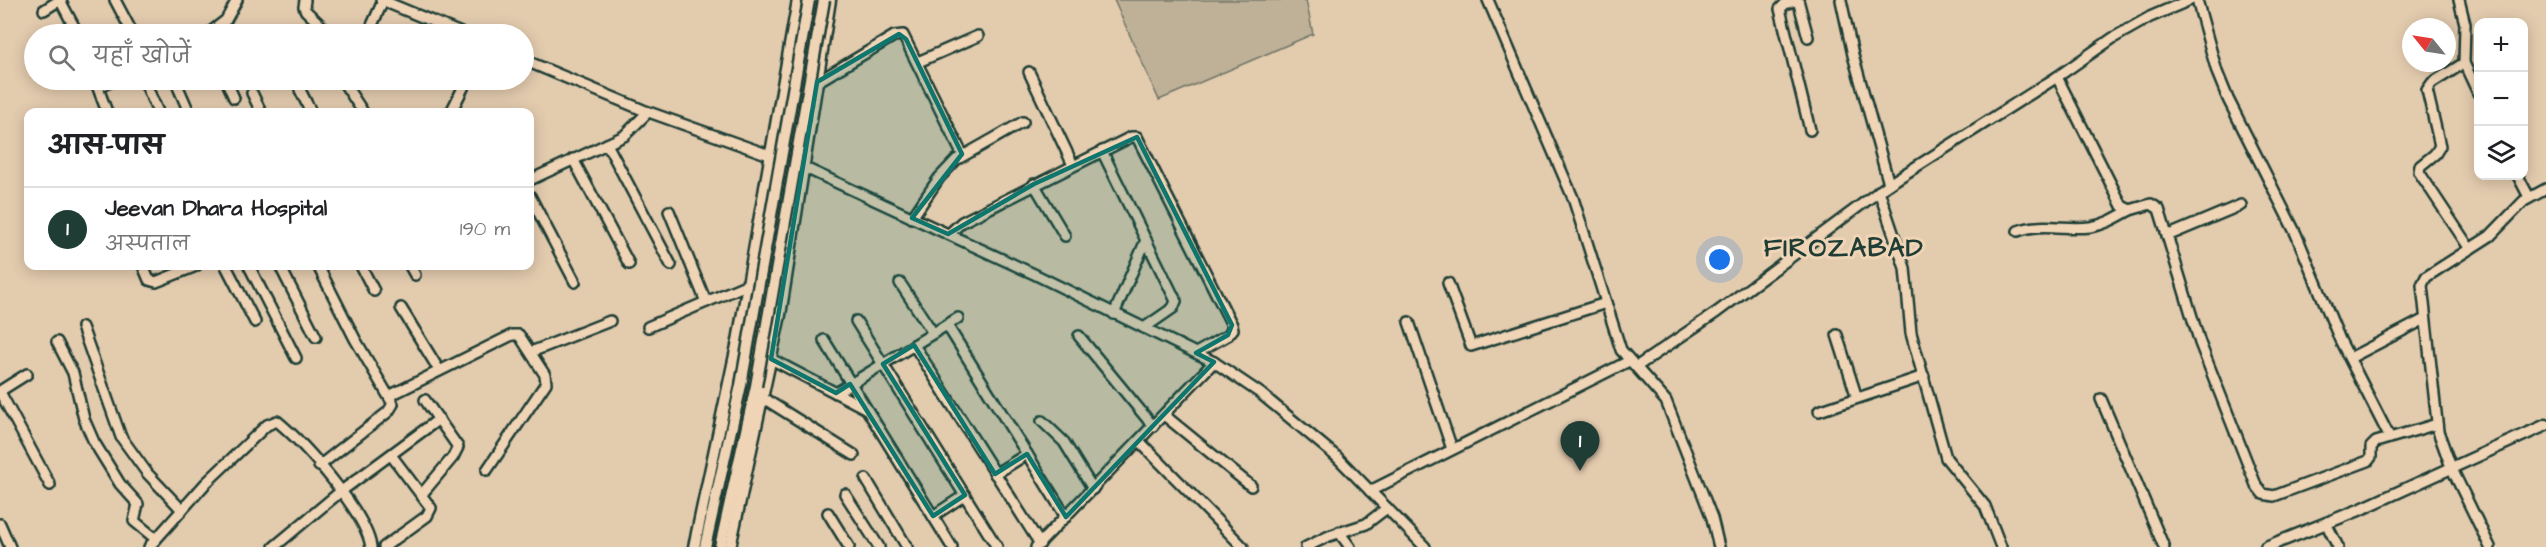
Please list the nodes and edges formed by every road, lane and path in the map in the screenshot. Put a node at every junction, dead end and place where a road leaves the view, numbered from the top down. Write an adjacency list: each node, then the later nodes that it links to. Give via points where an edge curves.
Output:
1 (116, 0): 17 (street)
2 (237, 0): 18 (street)
3 (304, 0): 19 (street, via 306,11)
4 (798, 0): 53 (main road)
5 (809, 0): 173 (main road, bridge, via 741,386)
6 (824, 0): 174 (main road, bridge, via 756,386)
7 (830, 0): 29 (main road)
8 (1488, 0): 92 (street, via 1569,189)
9 (1798, 0): 23 (street); 49 (street, via 1780,9)
10 (1841, 0): 60 (street, via 1852,55)
11 (2190, 0): 28 (street, via 2130,28)
12 (2197, 0): 115 (street, via 2228,99 2296,234)
13 (2459, 0): 25 (street, via 2465,24)
14 (382, 1): 20 (street); 21 (street)
15 (44, 10): 16 (street, via 60,0)
16 (73, 24)
17 (128, 24)
18 (221, 24)
19 (320, 24)
20 (372, 24)
21 (438, 24)
22 (978, 36): 24 (street)
23 (1808, 37)
24 (918, 62): 29 (street, via 899,34); 52 (street)
25 (2464, 63): 30 (street); 74 (street, via 2427,90 2440,146 2420,166 2420,172)
26 (534, 64): 47 (street)
27 (1029, 72): 55 (street)
28 (2057, 77): 60 (street); 66 (street, via 2122,206)
29 (817, 82): 56 (main road)
30 (2474, 84)
31 (99, 90): 40 (street)
32 (148, 90): 41 (street)
33 (179, 90): 42 (street)
34 (230, 90): 39 (street)
35 (300, 90): 44 (street)
36 (349, 90): 45 (street)
37 (462, 90): 46 (street)
38 (252, 93): 43 (street)
39 (234, 98)
40 (105, 108)
41 (156, 108)
42 (187, 108)
43 (259, 108)
44 (309, 108)
45 (360, 108)
46 (453, 108)
47 (648, 112): 50 (street, via 629,132); 53 (street)
48 (1023, 122): 52 (street)
49 (1810, 130)
50 (607, 144): 54 (street); 76 (street)
51 (1102, 152): 55 (street); 73 (street); 113 (street, via 1131,137 1139,139 1232,325 1228,335)
52 (962, 154): 68 (street, via 939,178)
53 (770, 155): 56 (street); 89 (main road)
54 (573, 159): 57 (street); 75 (street)
55 (1073, 165): 59 (street)
56 (803, 167): 68 (street); 116 (main road)
57 (534, 178)
58 (2520, 180): 63 (street)
59 (1034, 184): 70 (street, via 962,222); 71 (street)
60 (1889, 184): 62 (street)
61 (2546, 189): 63 (street)
62 (1879, 191): 119 (street, via 1717,312); 122 (street, via 1905,268 1910,322)
63 (2529, 197): 74 (street, via 2490,236)
64 (534, 203): 86 (street)
65 (2241, 205): 72 (street)
66 (2130, 210): 69 (street, via 2091,227 2034,227); 72 (street, via 2156,206)
67 (669, 211): 91 (street)
68 (912, 218): 70 (street)
69 (2018, 231)
70 (949, 234): 94 (street)
71 (1065, 236)
72 (2167, 236): 139 (street, via 2206,362 2263,494 2274,496 2368,461 2373,444)
73 (1146, 240): 94 (street); 104 (street, via 1176,301 1173,308)
74 (2470, 249): 96 (street, via 2422,281)
75 (629, 264)
76 (671, 265)
77 (145, 270): 78 (street, via 149,280 156,282)
78 (185, 270)
79 (228, 270): 99 (street)
80 (251, 270): 114 (street)
81 (282, 270): 108 (street)
82 (320, 270): 126 (street)
83 (363, 270): 90 (street)
84 (412, 270): 85 (street)
85 (415, 275)
86 (576, 282)
87 (900, 283): 105 (street)
88 (1448, 283): 92 (street, via 1471,346)
89 (748, 284): 91 (street); 172 (main road)
90 (374, 291)
91 (706, 302): 103 (street)
92 (1606, 303): 119 (street, via 1621,350)
93 (401, 308): 120 (street)
94 (1114, 314): 104 (street)
95 (958, 318): 101 (street)
96 (2425, 319): 115 (street); 136 (street)
97 (610, 321): 112 (street)
98 (856, 321): 118 (street)
99 (255, 322)
100 (1409, 322): 141 (street)
101 (946, 325): 105 (street); 142 (street)
102 (82, 327): 159 (street, via 122,437 138,463)
103 (648, 327)
104 (1144, 328): 113 (street)
105 (933, 333): 111 (street)
106 (1837, 335): 128 (street)
107 (1079, 336): 138 (street)
108 (316, 337)
109 (824, 340): 123 (street)
110 (57, 342): 166 (street, via 73,373 94,442 120,484 138,504 134,521)
111 (914, 345): 118 (street); 148 (street)
112 (531, 352): 120 (street, via 522,337 515,334); 147 (street, via 546,383)
113 (1196, 353): 117 (street)
114 (296, 358)
115 (2350, 358): 139 (street)
116 (771, 359): 125 (street); 127 (main road)
117 (1214, 362): 133 (street); 153 (street, via 1260,393 1345,464)
118 (883, 364): 123 (street); 157 (street)
119 (1633, 364): 141 (street); 185 (street, via 1655,386 1673,416 1716,528)
120 (439, 370): 126 (street)
121 (27, 374): 124 (street)
122 (1924, 376): 128 (street); 186 (street, via 1946,459 1985,506)
123 (850, 384): 125 (street); 131 (street)
124 (0, 391): 150 (street)
125 (836, 393): 131 (street)
126 (389, 396): 145 (street, via 393,404 388,412)
127 (763, 398): 144 (street); 175 (main road)
128 (1857, 398): 132 (street)
129 (2101, 399): 187 (street)
130 (425, 400): 134 (street)
131 (866, 408): 161 (street)
132 (1819, 411)
133 (1164, 415): 138 (street); 151 (street)
134 (439, 419): 143 (street); 155 (street, via 458,447)
135 (1042, 421): 152 (street, via 1064,442)
136 (2437, 424): 139 (street); 146 (street)
137 (2546, 425): 146 (main road)
138 (1153, 426): 140 (street)
139 (2390, 438)
140 (1139, 441): 152 (street); 181 (street)
141 (1452, 449): 153 (street)
142 (1027, 454): 148 (street); 162 (street)
143 (392, 455): 154 (street); 155 (street)
144 (854, 455)
145 (319, 466): 154 (street); 159 (street, via 282,425 272,422)
146 (2451, 467): 163 (main road); 190 (street)
147 (487, 470)
148 (995, 474): 167 (street)
149 (866, 478): 178 (street)
150 (50, 485)
151 (1251, 486)
152 (1093, 489): 162 (street)
153 (1370, 491): 158 (street)
154 (340, 492): 169 (street); 170 (street, via 366,527)
155 (422, 494): 171 (street, via 430,513)
156 (844, 494): 177 (street)
157 (965, 495): 161 (street); 180 (street)
158 (1387, 508): 165 (street, via 1366,524); 184 (street)
159 (182, 510): 166 (street)
160 (828, 513): 176 (street)
161 (933, 516): 179 (street)
162 (1066, 517): 167 (street)
163 (2326, 523): 188 (main road); 189 (street)
164 (0, 524): 168 (street)
165 (1339, 532): 182 (street); 183 (street)
166 (153, 543)
167 (1038, 545)
168 (10, 547)
169 (274, 547)
170 (371, 547)
171 (384, 547)
172 (694, 547)
173 (705, 547)
174 (720, 547)
175 (730, 547)
176 (849, 547)
177 (879, 547)
178 (907, 547)
179 (952, 547)
180 (997, 547)
181 (1243, 547)
182 (1306, 547)
183 (1350, 547)
184 (1425, 547)
185 (1719, 547)
186 (2001, 547)
187 (2164, 547)
188 (2266, 547)
189 (2338, 547)
190 (2490, 547)

